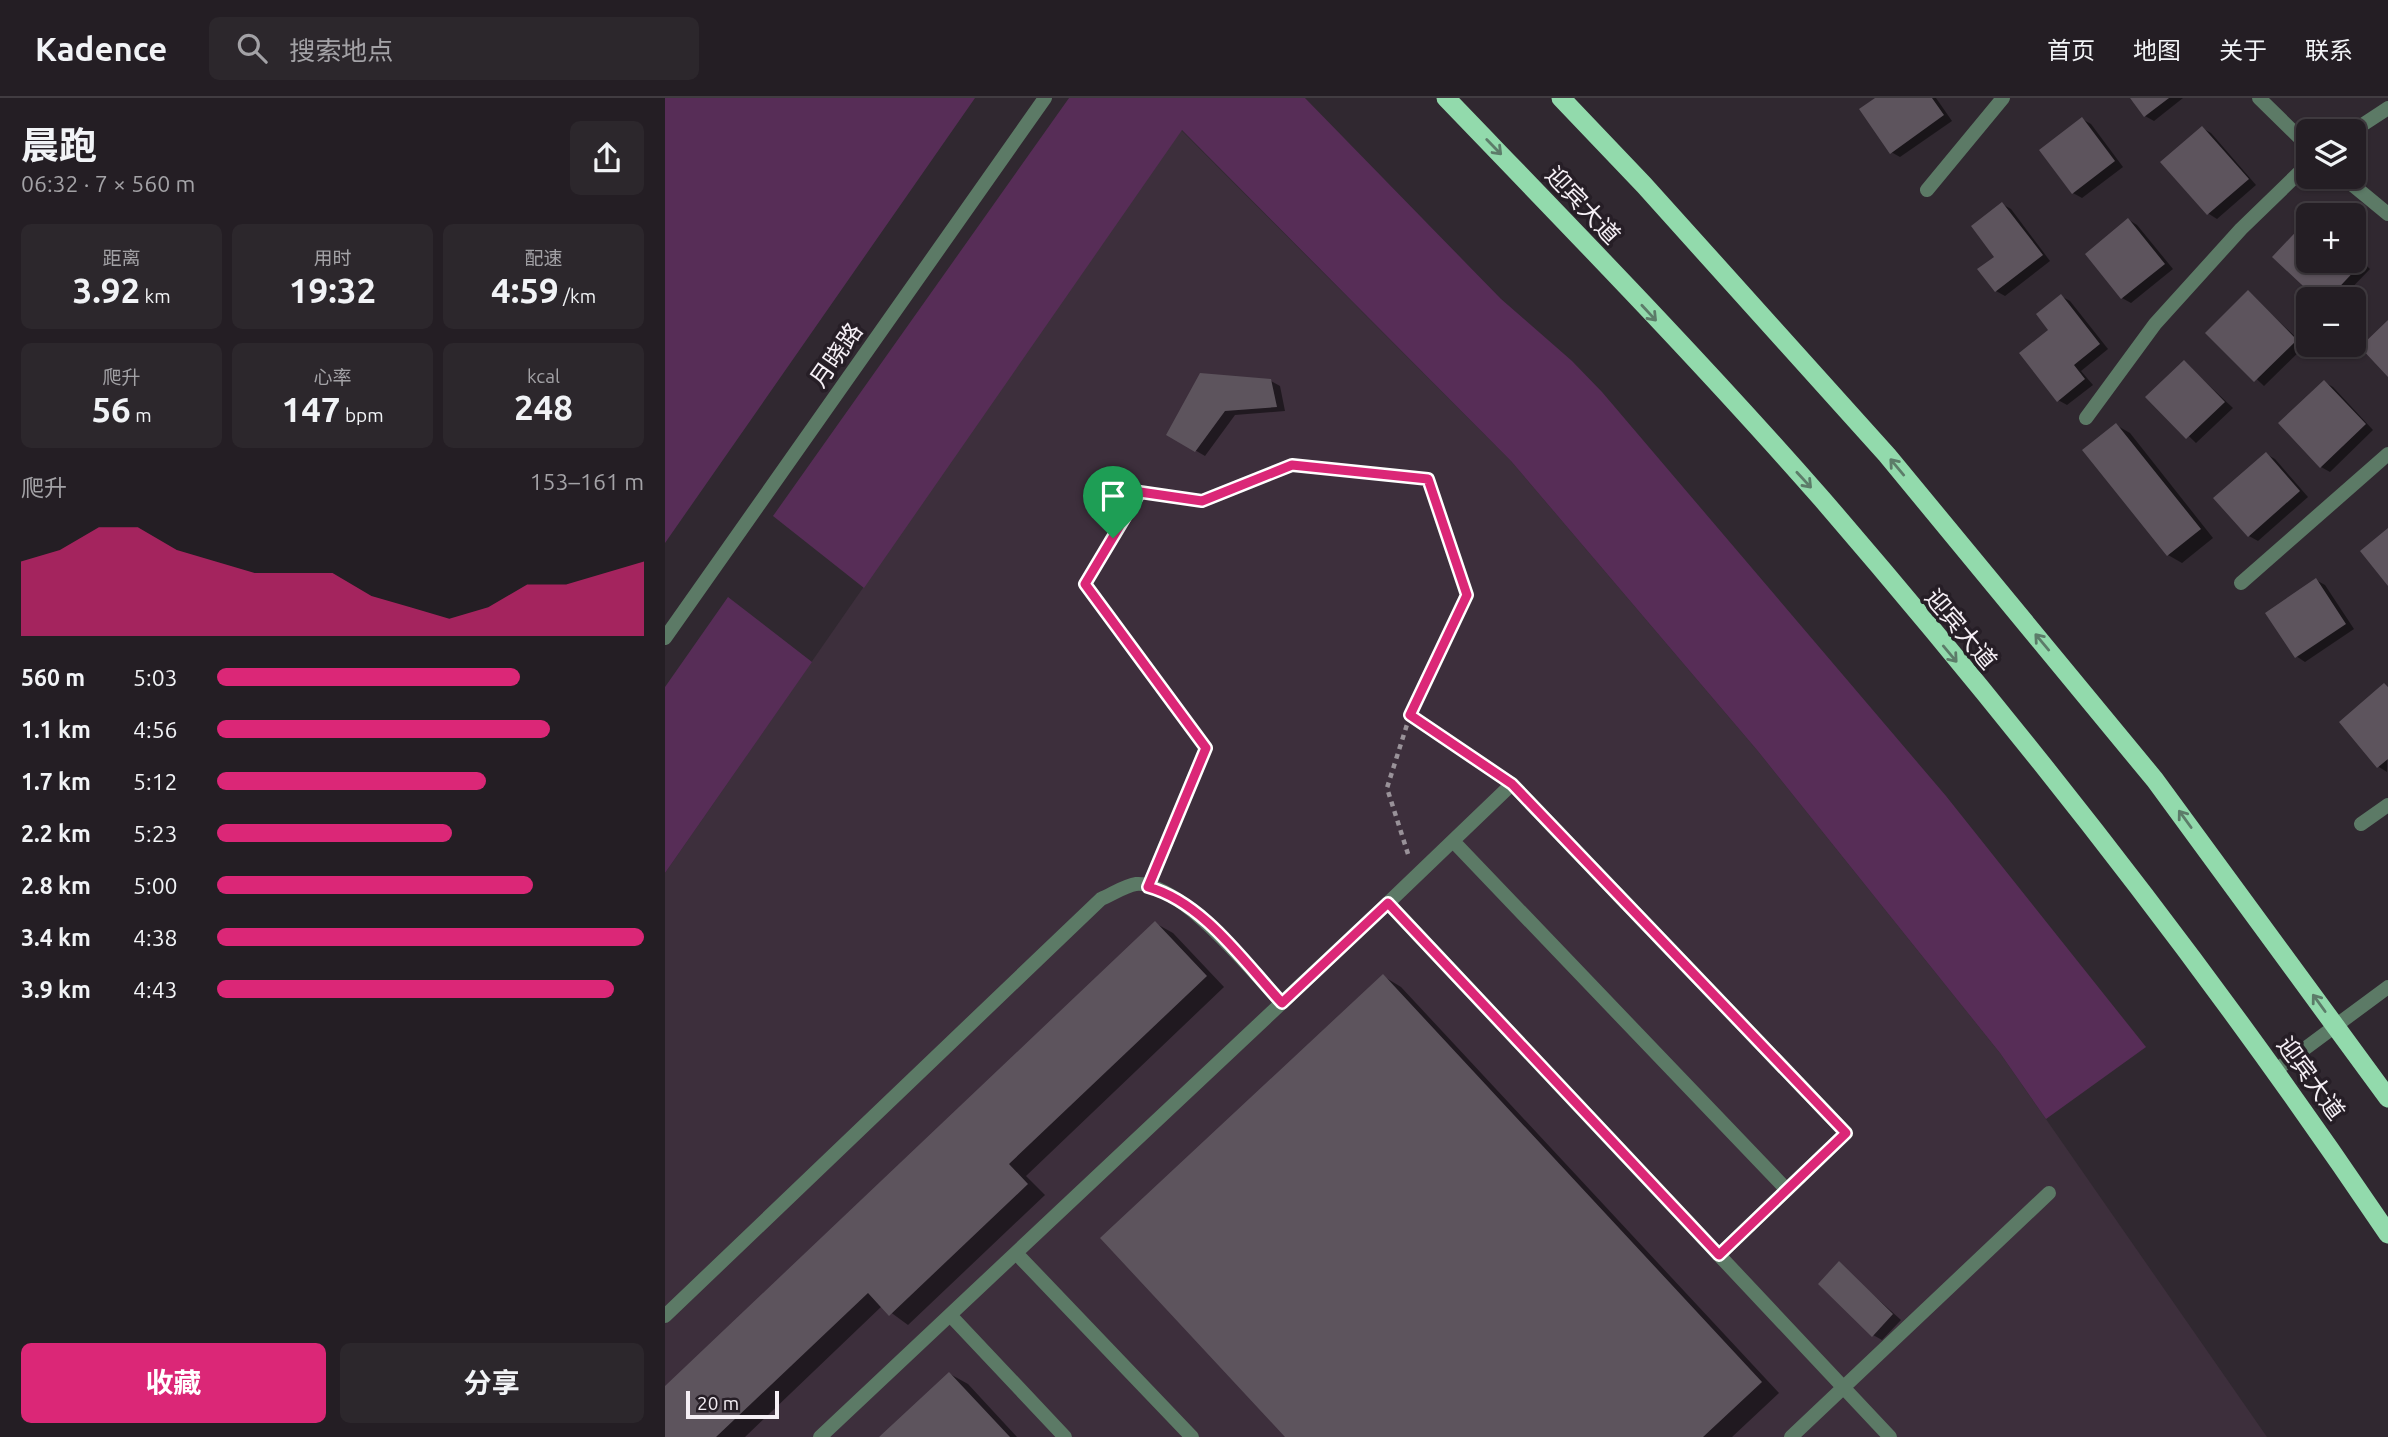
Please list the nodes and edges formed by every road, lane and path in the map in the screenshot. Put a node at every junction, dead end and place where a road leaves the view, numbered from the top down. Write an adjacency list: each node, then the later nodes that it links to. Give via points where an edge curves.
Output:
1 (1045, 98): 16 (street, 月晓路)
2 (1446, 98): 28 (highway, 迎宾大道, one-way to 28, via 1821,499 2079,808)
3 (1560, 98): 27 (highway, 迎宾大道, one-way to 3, via 2155,780 1887,455)
4 (2003, 98): 11 (street)
5 (2259, 98): 8 (street)
6 (2388, 108): 7 (street)
7 (2366, 122)
8 (2296, 134)
9 (2296, 175): 13 (street, via 2155,324)
10 (2358, 189): 12 (street)
11 (1927, 190)
12 (2388, 214)
13 (2086, 418)
14 (2388, 454): 15 (street)
15 (2241, 583)
16 (665, 638)
17 (1410, 715): 18 (path); 22 (path, via 1387,788); 23 (path, via 1467,595 1428,479 1292,465 1202,501 1140,492 1085,584 1206,748)
18 (1512, 784): 21 (street); 30 (street, via 1846,1133)
19 (2388, 805): 20 (street)
20 (2361, 824)
21 (1453, 841): 22 (street); 30 (street)
22 (1416, 877): 24 (street)
23 (1148, 887): 26 (street, via 1170,893 1201,918); 36 (street, via 1137,884 1101,899)
24 (1388, 903): 26 (street); 34 (street)
25 (2388, 987): 27 (street)
26 (1282, 1003): 33 (street)
27 (2336, 1026): 28 (street); 29 (highway, 迎宾大道)
28 (2276, 1070): 32 (highway, 迎宾大道)
29 (2388, 1098)
30 (1787, 1190): 34 (street)
31 (2049, 1193): 37 (street)
32 (2388, 1234)
33 (1016, 1253): 35 (street); 40 (street)
34 (1719, 1255): 37 (street)
35 (950, 1315): 38 (street); 39 (street)
36 (665, 1316)
37 (1844, 1387): 41 (street); 42 (street)
38 (820, 1437)
39 (1065, 1437)
40 (1192, 1437)
41 (1791, 1437)
42 (1890, 1437)

